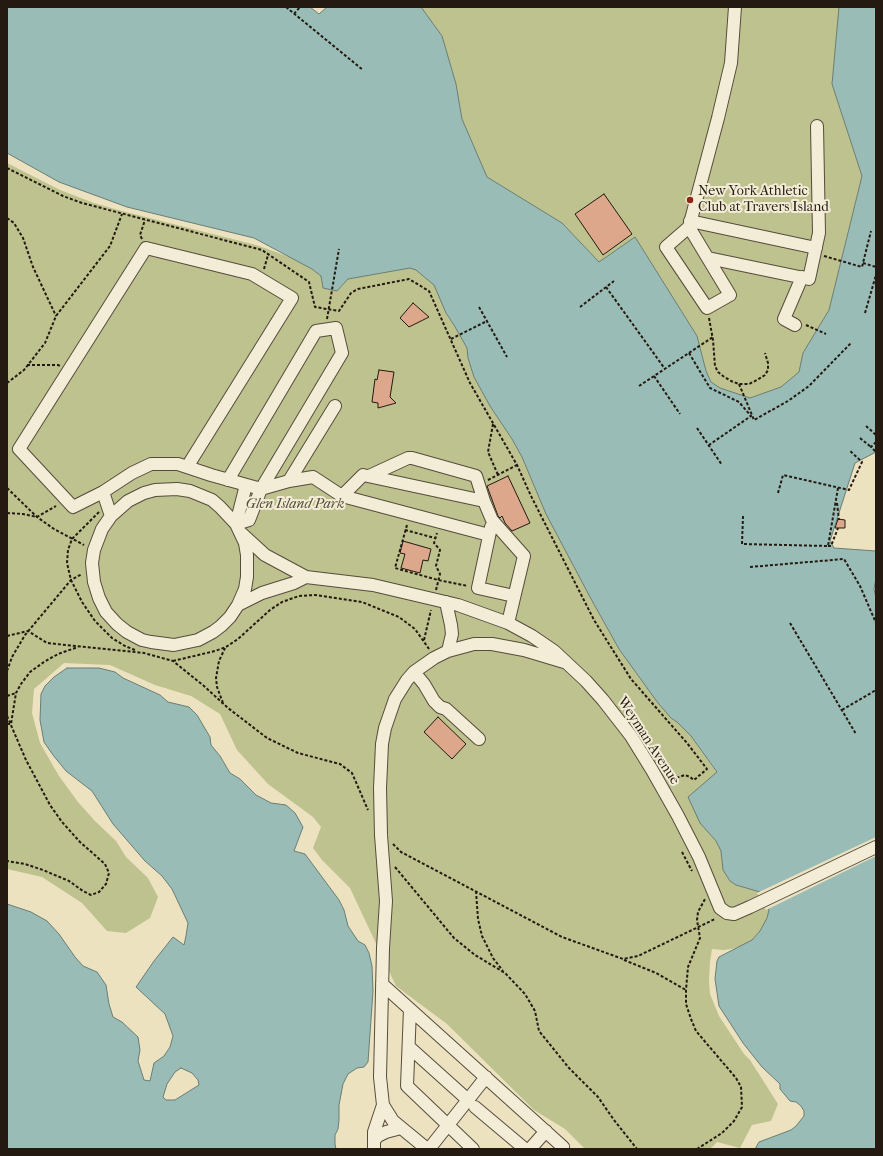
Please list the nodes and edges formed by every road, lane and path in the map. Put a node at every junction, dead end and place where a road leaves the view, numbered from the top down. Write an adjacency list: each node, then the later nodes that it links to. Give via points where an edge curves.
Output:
1 (286, 7): 4 (path)
2 (300, 7): 4 (path)
3 (735, 7): 11 (street, via 730,63)
4 (294, 14): 5 (path)
5 (363, 70)
6 (817, 126): 14 (street, via 819,233)
7 (7, 168): 8 (path, via 69,198)
8 (122, 214): 10 (path); 31 (path, via 110,246)
9 (7, 218): 31 (path, via 14,223 23,238 33,267)
10 (145, 220): 13 (path, via 140,235); 16 (path, via 262,250)
11 (690, 224): 14 (street); 17 (street); 28 (street, via 666,247)
12 (871, 231): 19 (path)
13 (146, 248): 23 (street, via 252,274); 44 (street)
14 (816, 248): 22 (street, via 809,279)
15 (338, 249): 29 (path)
16 (268, 255): 23 (path); 29 (path, via 309,282 315,307)
17 (708, 258): 22 (street); 28 (street, via 730,295)
18 (835, 259): 19 (path, via 862,267)
19 (863, 263): 20 (path)
20 (876, 267)
21 (876, 274): 30 (path)
22 (802, 277): 33 (street, via 784,319)
23 (261, 279): 64 (street, via 292,298)
24 (614, 281): 25 (path)
25 (606, 287): 27 (path); 43 (path)
26 (479, 307): 32 (path)
27 (580, 307)
28 (707, 308): 36 (path)
29 (329, 310): 37 (path, via 339,311 351,293 358,289 409,279 429,290)
30 (865, 313)
31 (56, 316): 42 (path, via 45,342)
32 (487, 321): 37 (path); 41 (path)
33 (795, 325)
34 (808, 325): 35 (path)
35 (826, 334)
36 (713, 337): 39 (path); 47 (path, via 715,366 718,372)
37 (451, 339): 52 (path, via 470,384)
38 (851, 343): 51 (path, via 809,386 754,420)
39 (689, 353): 43 (path); 51 (path, via 710,388 739,402)
40 (765, 353): 47 (path, via 769,367 765,375 749,384)
41 (507, 357)
42 (27, 365): 44 (path, via 58,365); 46 (path)
43 (665, 369): 45 (path)
44 (68, 372): 77 (street, via 19,449)
45 (654, 376): 48 (path); 50 (path)
46 (7, 383)
47 (739, 384): 51 (path)
48 (639, 386)
49 (335, 406): 68 (street)
50 (680, 414)
51 (752, 416): 58 (path)
52 (494, 422): 62 (path); 65 (path, via 488,452)
53 (866, 426): 55 (path)
54 (697, 428): 58 (path)
55 (876, 435)
56 (860, 438): 59 (path)
57 (876, 442): 59 (path)
58 (709, 445): 63 (path)
59 (871, 447): 61 (path)
60 (849, 450): 72 (path, via 862,462 849,490)
61 (876, 452)
62 (517, 465): 65 (path); 130 (path, via 602,633 631,679 688,743 707,769 694,780 685,775)
63 (722, 465)
64 (187, 467): 67 (street); 74 (street, via 178,464 151,464)
65 (498, 475): 69 (path)
66 (369, 476): 69 (street, via 412,458 476,476); 76 (street, via 363,475); 79 (street)
67 (228, 480): 70 (street); 73 (street, via 316,331 336,328 342,353)
68 (289, 481): 73 (street); 76 (street, via 313,478)
69 (479, 484): 79 (street)
70 (246, 485): 73 (street); 88 (street)
71 (7, 488): 84 (path)
72 (838, 488): 75 (path, via 783,475); 78 (path)
73 (261, 489): 88 (street, via 249,520)
74 (103, 492): 77 (street, via 73,507); 82 (street)
75 (778, 493)
76 (342, 496): 81 (street)
77 (66, 500): 84 (path)
78 (836, 500): 86 (path); 93 (path)
79 (484, 501): 85 (street)
80 (7, 513): 84 (path)
81 (410, 514): 87 (street); 90 (path)
82 (111, 516): 88 (street, via 128,501 144,493 177,489 212,500); 94 (street, via 98,536)
83 (743, 516): 93 (path, via 742,544)
84 (37, 517): 94 (path)
85 (492, 520): 91 (street); 101 (street, via 524,556)
86 (839, 520)
87 (440, 522): 91 (street); 92 (path)
88 (238, 528): 97 (street, via 265,555); 103 (street, via 245,543 248,566 245,590)
89 (838, 528): 93 (path, via 832,546)
90 (405, 530): 92 (path); 98 (path, via 395,568)
91 (489, 535): 99 (street)
92 (436, 538): 98 (path, via 434,543 440,550 436,566 440,574)
93 (828, 546)
94 (94, 550): 96 (street)
95 (750, 567): 107 (path, via 844,559 860,586)
96 (92, 569): 103 (street, via 99,598 106,612 127,632 142,640 174,645 198,640 221,626); 108 (path, via 71,580)
97 (306, 577): 102 (street, Weyman Avenue, via 373,585); 103 (street)
98 (438, 580): 99 (path); 100 (path)
99 (478, 588): 101 (street)
100 (435, 592)
101 (514, 596): 105 (street)
102 (446, 602): 105 (street, Weyman Avenue); 113 (street, via 452,634)
103 (238, 605)
104 (431, 606): 110 (path)
105 (508, 623): 116 (street, Weyman Avenue, via 554,650)
106 (790, 623): 124 (path)
107 (876, 623)
108 (28, 631): 109 (path); 111 (path, via 47,643); 117 (path, via 12,657)
109 (7, 636)
110 (424, 640): 112 (path, via 415,629 399,617 362,602 315,594 298,596 282,602); 114 (path)
111 (79, 647): 115 (path, via 144,653); 121 (path, via 58,654 30,672)
112 (226, 647): 115 (path); 123 (path, via 219,661 216,678)
113 (448, 651): 114 (street); 116 (street, via 474,644 492,644)
114 (429, 658): 118 (street); 119 (street)
115 (173, 661): 123 (path)
116 (568, 663): 140 (street, Weyman Avenue, via 603,700 638,748 682,823 720,908)
117 (7, 671)
118 (414, 672): 119 (street); 132 (street, via 395,699 385,728 380,766)
119 (424, 684): 129 (street, via 434,701)
120 (876, 690): 124 (path)
121 (16, 693): 122 (path); 127 (path)
122 (7, 696)
123 (223, 704): 131 (path, via 267,738 298,753 340,764 352,773)
124 (842, 710): 128 (path)
125 (7, 716): 127 (path)
126 (7, 724): 127 (path)
127 (11, 724): 135 (path, via 26,760 50,805 62,822 105,864 109,873 106,884 99,892 91,895 69,881 43,870)
128 (856, 734)
129 (479, 739)
130 (670, 780)
131 (370, 813)
132 (381, 835): 138 (path, via 401,852); 144 (street, via 386,901)
133 (876, 847): 140 (street, via 759,903 734,914)
134 (681, 850): 137 (path)
135 (7, 861)
136 (393, 861): 143 (path, via 454,938 475,955)
137 (691, 871)
138 (476, 891): 142 (path, via 562,937); 143 (path, via 482,936 492,958)
139 (705, 899): 141 (path, via 698,912)
140 (726, 913): 141 (path)
141 (698, 928): 142 (path, via 638,956); 145 (path, via 700,938 688,967)
142 (623, 959): 145 (path, via 656,973)
143 (505, 973): 160 (path, via 525,994 535,1011 539,1031 569,1068 598,1097)
144 (382, 984): 146 (street); 150 (street, via 380,1077)
145 (686, 990): 161 (path, via 686,1004 696,1031 741,1087 742,1107 734,1121 722,1133)
146 (410, 1009): 147 (street); 148 (street)
147 (408, 1047): 149 (street); 151 (street, via 407,1086)
148 (486, 1077): 149 (street); 153 (street)
149 (472, 1103): 151 (street); 157 (street)
150 (383, 1105): 152 (street); 154 (street, via 374,1132)
151 (448, 1125): 155 (street); 156 (street)
152 (401, 1128): 154 (street, via 378,1136); 155 (street)
153 (546, 1131): 158 (street); 159 (street, via 563,1147)
154 (374, 1145)
155 (428, 1149)
156 (473, 1149)
157 (525, 1149)
158 (530, 1149)
159 (562, 1149)
160 (637, 1149)
161 (697, 1149)

